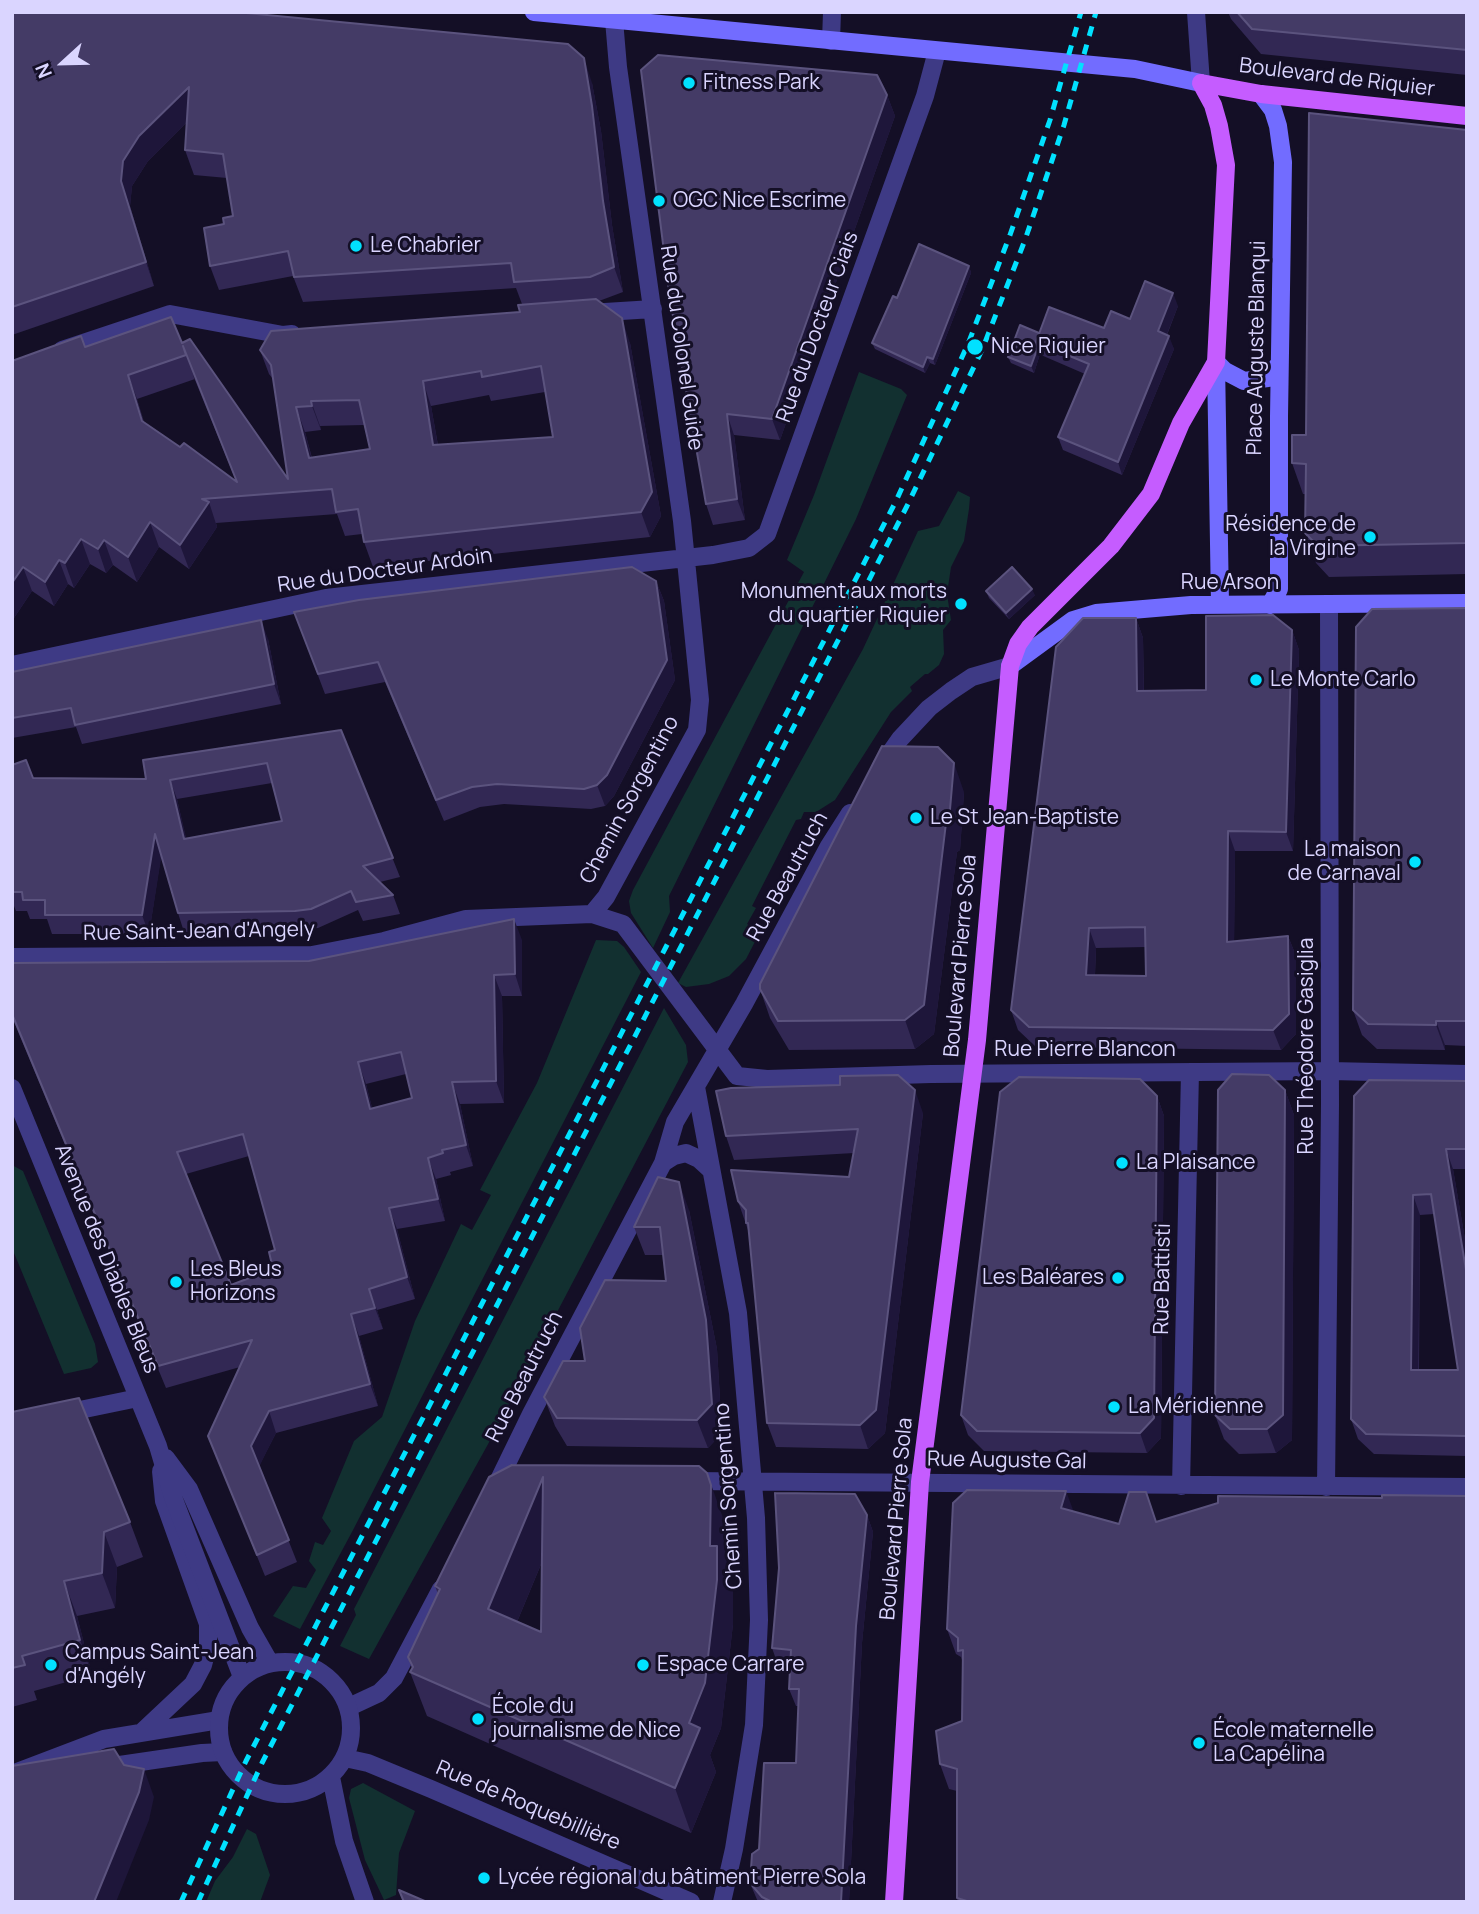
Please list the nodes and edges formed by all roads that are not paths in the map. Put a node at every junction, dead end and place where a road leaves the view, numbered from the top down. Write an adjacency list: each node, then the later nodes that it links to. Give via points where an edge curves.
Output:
1 (534, 12): 4 (main road)
2 (832, 12): 6 (street)
3 (1196, 12): 8 (street)
4 (587, 15): 5 (main road)
5 (614, 20): 6 (main road); 11 (street, Rue du Colonel Guide)
6 (831, 41): 7 (main road)
7 (937, 51): 8 (main road, via 1135,69); 17 (street, Rue du Docteur Ciais, via 925,96 767,534 749,548)
8 (1202, 83): 9 (main road, Boulevard de Riquier); 15 (main road, Boulevard Pierre Sola, via 1213,105 1226,165)
9 (1261, 94): 10 (main road, Boulevard de Riquier); 16 (main road, Place Auguste Blanqui, via 1273,110 1283,162)
10 (1467, 116)
11 (653, 309): 12 (street); 17 (street, Rue du Colonel Guide)
12 (574, 314)
13 (306, 333): 14 (street, via 283,335 170,314)
14 (50, 354)
15 (1216, 362): 16 (main road, via 1244,381 1268,378); 19 (main road, Place Auguste Blanqui); 23 (main road, Boulevard Pierre Sola, via 1181,424 1152,494 1111,545 1030,627)
16 (1279, 364): 20 (main road, Place Auguste Blanqui, via 1279,589)
17 (685, 558): 22 (street, Rue du Docteur Ardoin, via 326,598); 26 (street, Chemin Sorgentino, via 700,700 697,730 606,897)
18 (1467, 603): 21 (main road, Rue Arson)
19 (1220, 604): 20 (main road, Rue Arson); 23 (main road, Rue Arson, via 1097,612 1073,620)
20 (1270, 605): 21 (main road, Rue Arson)
21 (1329, 605): 29 (street, Rue Théodore Gasiglia)
22 (12, 665)
23 (1010, 666): 24 (street, via 972,677 929,708); 31 (main road, Boulevard Pierre Sola)
24 (870, 782)
25 (856, 803): 28 (street, Rue Beautruch)
26 (592, 914): 27 (street, Rue Saint-Jean d'Angely, via 466,919 312,955); 28 (street, Chemin Sorgentino, via 623,924)
27 (12, 957)
28 (719, 1049): 31 (street, Rue Pierre Blancon, via 737,1076 767,1079); 33 (street, Rue Beautruch)
29 (1330, 1071): 30 (street, Rue Pierre Blancon); 32 (street, Rue Pierre Blancon); 45 (street, Rue Théodore Gasiglia)
30 (1190, 1072): 31 (street, Rue Pierre Blancon); 44 (street, Rue Battisti)
31 (973, 1074): 43 (main road, Boulevard Pierre Sola)
32 (1467, 1074)
33 (696, 1087): 36 (street, Rue Beautruch, via 675,1122); 37 (street, Chemin Sorgentino)
34 (12, 1088): 35 (street, Avenue des Diables Bleus)
35 (16, 1109): 38 (street, Avenue des Diables Bleus)
36 (663, 1163): 37 (street, via 686,1153); 47 (street, Rue Beautruch, via 512,1467)
37 (711, 1170): 42 (street, Chemin Sorgentino, via 737,1313)
38 (138, 1398): 39 (street); 40 (street, Avenue des Diables Bleus)
39 (12, 1424)
40 (158, 1446): 49 (street, Avenue des Diables Bleus, via 189,1489); 50 (street, Avenue des Diables Bleus); 53 (street, Avenue des Diables Bleus, via 164,1501 208,1624 208,1646 193,1684)
41 (663, 1480): 42 (street, Rue Auguste Gal)
42 (754, 1482): 43 (street, Rue Auguste Gal); 60 (street, Chemin Sorgentino, via 759,1620 754,1725)
43 (920, 1482): 44 (street, Rue Auguste Gal); 61 (main road, Boulevard Pierre Sola)
44 (1181, 1486): 45 (street, Rue Auguste Gal)
45 (1326, 1487): 46 (street, Rue Auguste Gal)
46 (1467, 1487)
47 (487, 1504)
48 (450, 1573): 51 (street, via 394,1678 379,1693)
49 (270, 1663): 50 (street); 51 (street, via 309,1666 340,1690)
50 (242, 1677): 52 (street, via 231,1689)
51 (349, 1707): 55 (street, via 351,1733)
52 (219, 1720): 53 (street); 54 (street)
53 (143, 1731): 56 (street, via 104,1739)
54 (223, 1752): 56 (street); 57 (street, via 247,1783 265,1792 301,1793)
55 (345, 1758): 57 (street); 59 (street, Rue de Roquebillière, via 431,1789)
56 (12, 1775)
57 (331, 1777): 58 (street, via 344,1841)
58 (365, 1902)
59 (691, 1902)
60 (722, 1902)
61 (894, 1902)

